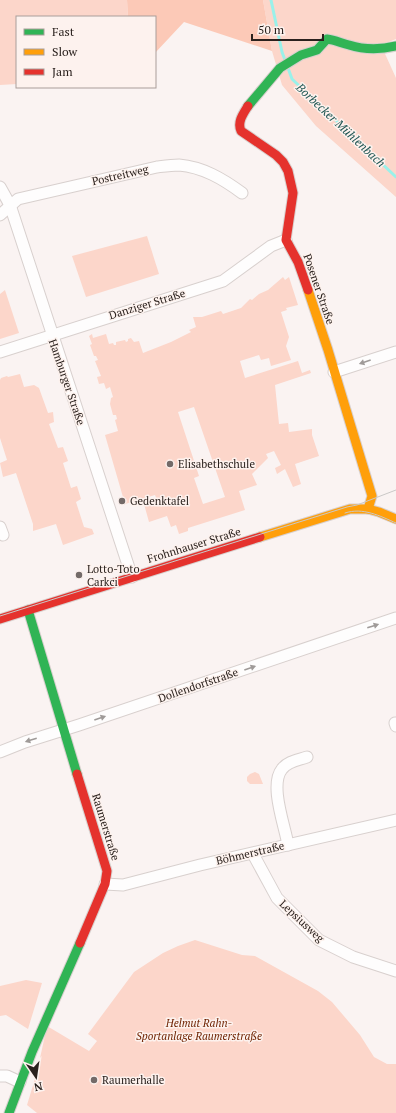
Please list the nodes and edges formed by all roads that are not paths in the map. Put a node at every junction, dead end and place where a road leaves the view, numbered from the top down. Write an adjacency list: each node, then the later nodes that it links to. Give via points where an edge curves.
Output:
1 (396, 46): 6 (street, via 379,50 359,48 327,39 317,50 301,55 280,68 250,103 240,120 241,131 276,155 288,171 293,193)
2 (0, 187): 4 (street, Hamburger Straße)
3 (242, 193): 4 (street, Postreitweg, via 216,176 201,170 179,165 158,166 18,199)
4 (10, 205): 5 (street, Postreitweg); 7 (street, Hamburger Straße)
5 (0, 215)
6 (286, 240): 7 (street, Danziger Straße, via 271,246 223,281); 10 (street, Posener Straße, via 298,262)
7 (51, 334): 8 (street, Danziger Straße); 13 (street, Hamburger Straße)
8 (0, 352)
9 (396, 352): 10 (street, one-way to 10)
10 (334, 372): 11 (street, Posener Straße, via 372,496)
11 (368, 509): 12 (street, Frohnhauser Straße); 13 (street, Frohnhauser Straße, via 350,509)
12 (394, 515)
13 (132, 577): 14 (street, Frohnhauser Straße)
14 (28, 610): 16 (street, Frohnhauser Straße); 17 (street, Raumerstraße)
15 (396, 618): 17 (street, Dollendorfstraße, one-way to 15)
16 (0, 619)
17 (63, 731): 18 (street, Dollendorfstraße, one-way to 18); 23 (street, Raumerstraße, via 107,871)
18 (0, 752)
19 (307, 757): 21 (street, via 288,764 279,776 277,795)
20 (396, 820): 21 (street, Böhmerstraße)
21 (288, 845): 22 (street, Böhmerstraße)
22 (253, 854): 23 (street, Böhmerstraße, via 123,885); 24 (street, Lepsiusweg, via 277,898 319,940 353,957)
23 (105, 884): 26 (street, Raumerstraße)
24 (396, 971)
25 (0, 1076): 26 (street, via 7,1076)
26 (20, 1082): 27 (street, Raumerstraße)
27 (10, 1113)

